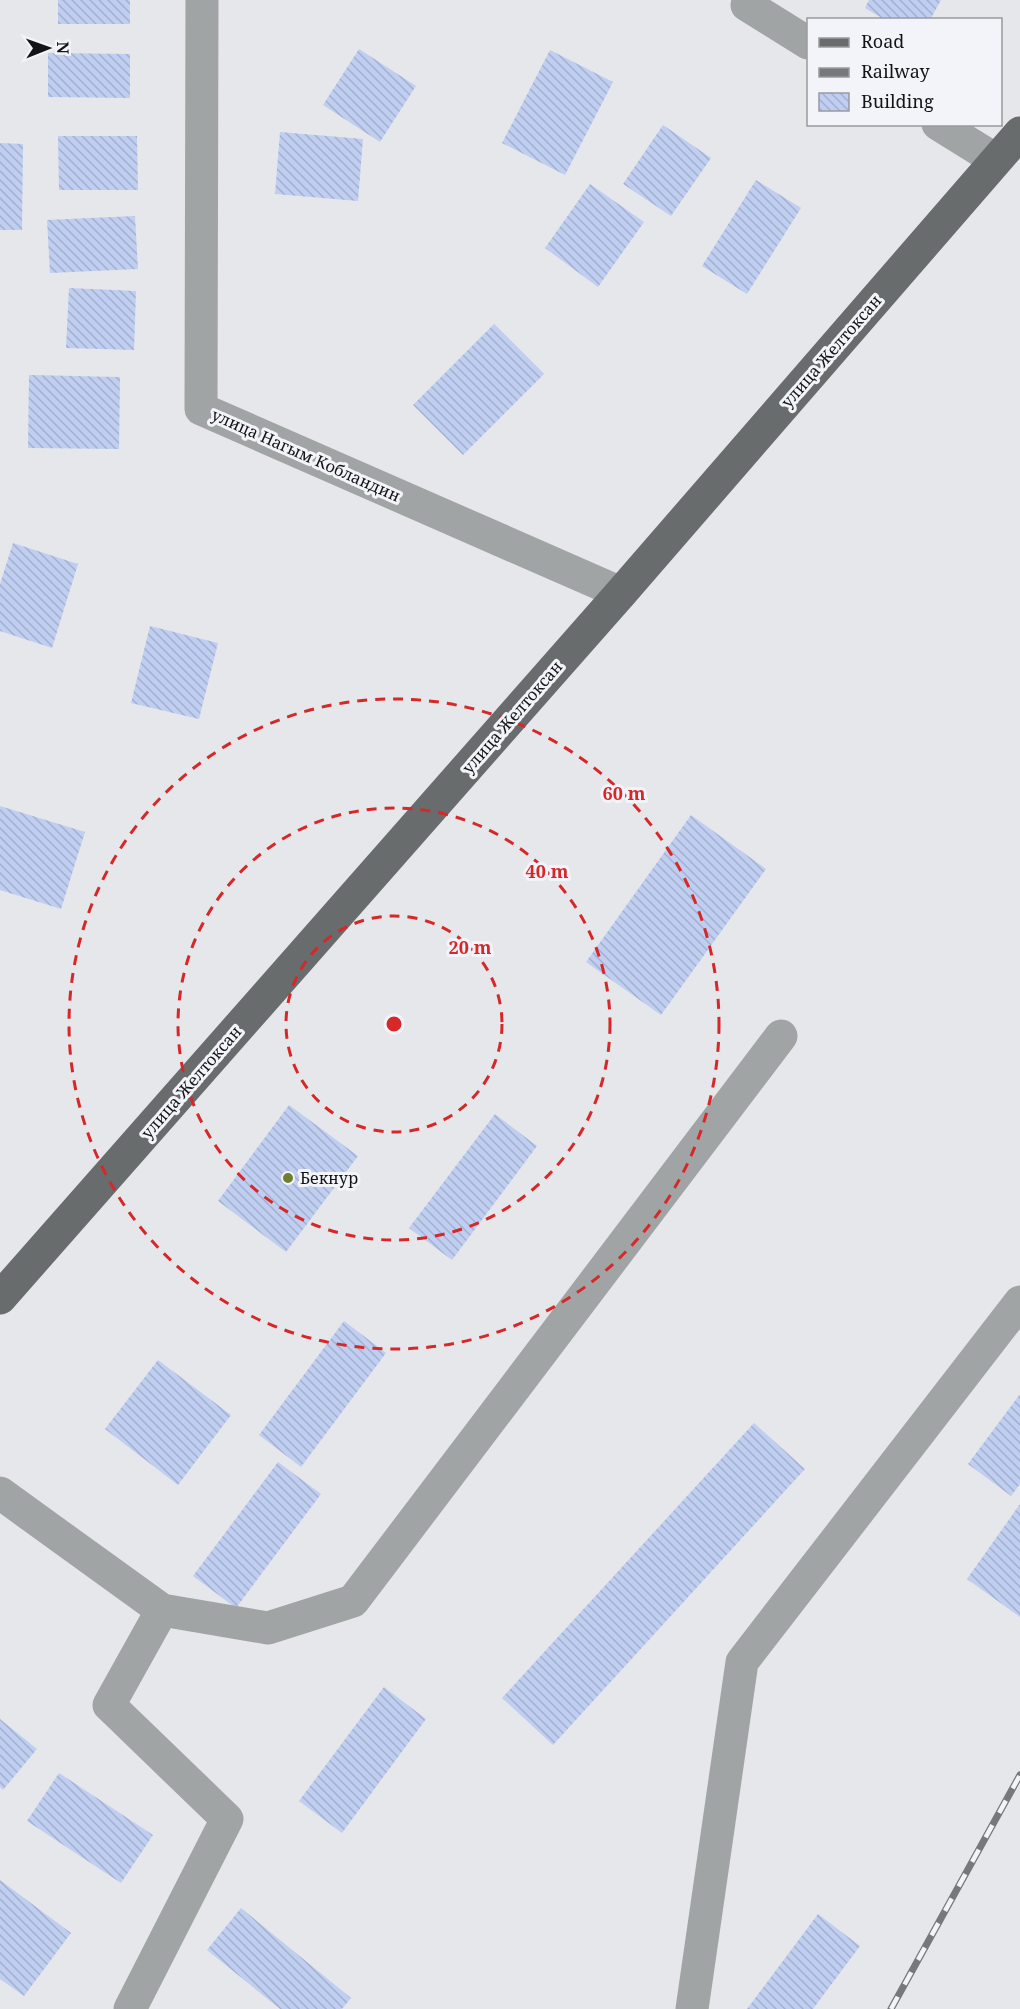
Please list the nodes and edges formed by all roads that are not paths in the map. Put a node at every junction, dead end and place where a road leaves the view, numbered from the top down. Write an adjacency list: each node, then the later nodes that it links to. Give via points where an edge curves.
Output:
1 (202, 0): 7 (street, улица Нагым Кобландин, via 201,409)
2 (749, 0): 3 (street, via 747,5)
3 (807, 43)
4 (941, 126): 6 (street)
5 (1020, 133): 6 (main road, улица Желтоксан)
6 (996, 160): 7 (main road, улица Желтоксан)
7 (621, 593): 9 (main road, улица Желтоксан)
8 (781, 1036): 12 (street, via 353,1601 268,1628)
9 (0, 1298)
10 (1020, 1302): 14 (street, via 742,1662)
11 (0, 1493): 12 (street)
12 (162, 1610): 13 (street, via 109,1704 227,1819)
13 (130, 2009)
14 (692, 2009)

